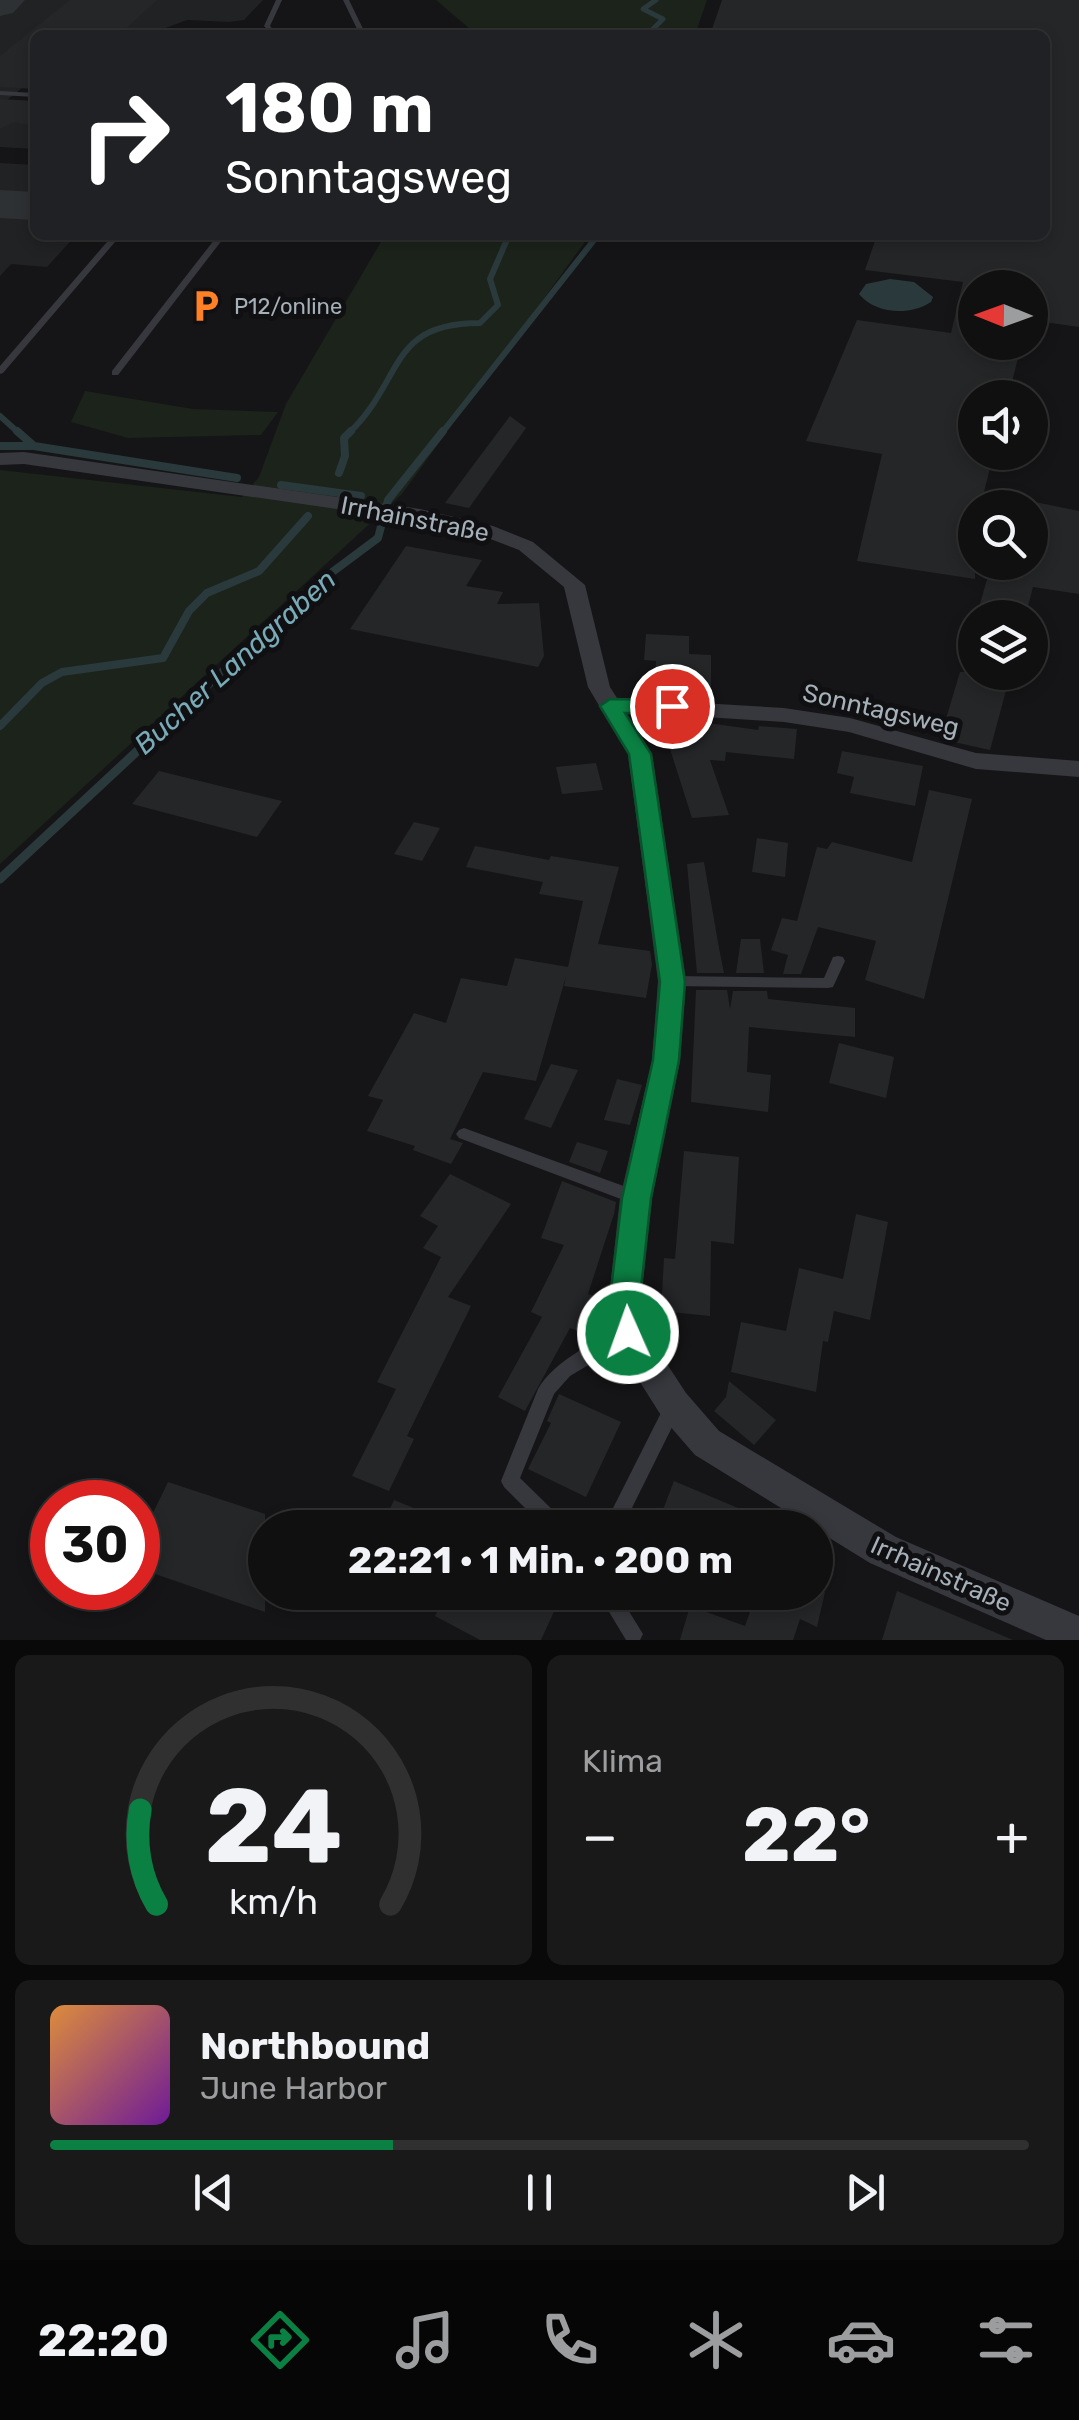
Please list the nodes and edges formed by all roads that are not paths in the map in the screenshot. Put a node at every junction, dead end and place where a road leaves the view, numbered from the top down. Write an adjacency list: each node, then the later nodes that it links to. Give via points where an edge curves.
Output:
1 (279, 0): 3 (lane)
2 (346, 0): 4 (lane)
3 (271, 30)
4 (361, 30)
5 (0, 93): 6 (lane)
6 (30, 96)
7 (113, 240): 9 (lane)
8 (218, 240): 10 (lane)
9 (0, 371)
10 (114, 373)
11 (0, 459): 12 (street, Irrhainstraße, via 390,511 486,530 526,546 574,584 599,687)
12 (610, 706): 13 (street, Sonntagsweg, via 784,715 850,725 976,761); 15 (street, Irrhainstraße, via 640,754)
13 (1079, 769)
14 (838, 960): 15 (lane, via 828,983)
15 (672, 982): 17 (street, Irrhainstraße, via 666,1060)
16 (464, 1134): 17 (lane)
17 (636, 1198): 18 (street, Irrhainstraße, via 625,1298)
18 (628, 1333): 19 (street, Irrhainstraße); 20 (lane, via 564,1370 547,1389 510,1481)
19 (674, 1405): 21 (lane); 24 (street, Irrhainstraße, via 706,1443 883,1550)
20 (540, 1510)
21 (621, 1510)
22 (618, 1610): 23 (lane)
23 (633, 1634)
24 (1079, 1635)

